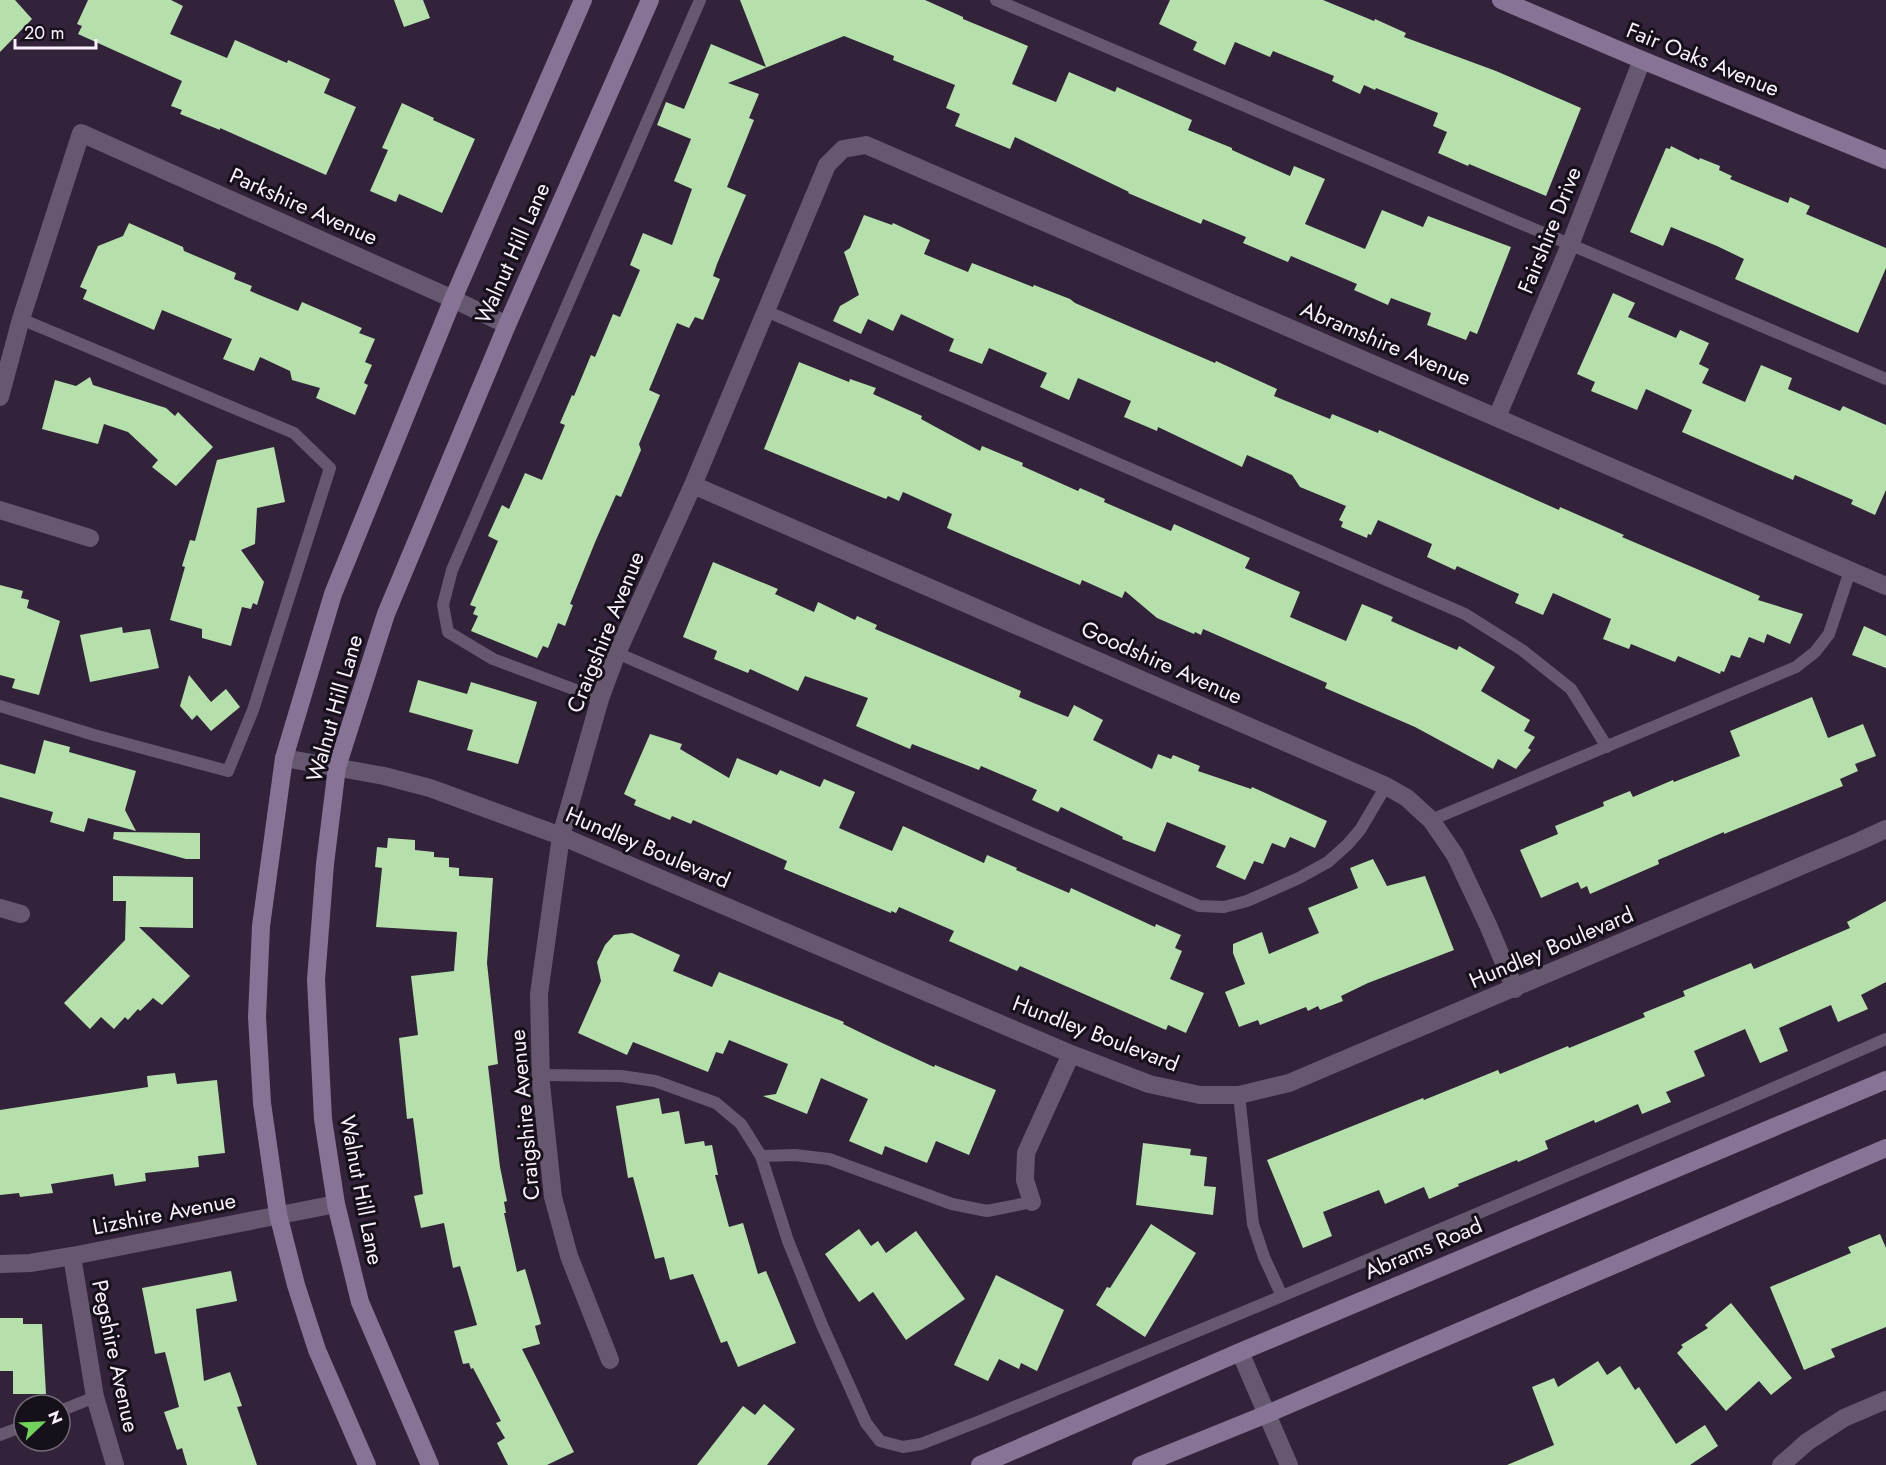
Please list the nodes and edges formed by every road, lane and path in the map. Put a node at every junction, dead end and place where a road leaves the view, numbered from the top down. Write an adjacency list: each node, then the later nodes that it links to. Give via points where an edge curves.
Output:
1 (584, 0): 10 (main road, Walnut Hill Lane)
2 (650, 0): 13 (main road, Walnut Hill Lane)
3 (700, 0): 23 (lane, via 452,570 443,605 448,632 493,659)
4 (996, 0): 9 (lane)
5 (1501, 0): 6 (main road, Fair Oaks Avenue)
6 (1642, 60): 8 (main road, Fair Oaks Avenue); 9 (street, Fairshire Drive)
7 (866, 145): 11 (street, Craigshire Avenue, via 843,149 827,165); 16 (street, Abramshire Avenue)
8 (1886, 160)
9 (1570, 245): 14 (lane); 16 (street, Fairshire Drive)
10 (453, 299): 12 (street, Parkshire Avenue, via 81,133); 13 (street, Parkshire Avenue); 26 (main road, Walnut Hill Lane, via 333,594)
11 (766, 311): 17 (street, Craigshire Avenue); 25 (lane, via 1465,614 1522,650 1571,689)
12 (21, 319): 15 (street); 24 (lane, via 294,433 330,468 253,710 228,771)
13 (507, 325): 27 (main road, Walnut Hill Lane, via 386,614)
14 (1886, 379)
15 (0, 397)
16 (1497, 417): 20 (street, Abramshire Avenue)
17 (693, 484): 22 (street, Craigshire Avenue); 28 (street, Goodshire Avenue)
18 (0, 510): 19 (street)
19 (90, 538)
20 (1850, 571): 21 (street, Abramshire Avenue); 25 (lane, via 1829,634 1796,667)
21 (1886, 586)
22 (617, 653): 23 (street, Craigshire Avenue); 28 (lane, via 1199,906 1224,908 1247,901 1328,862 1360,830)
23 (600, 699): 31 (street, Craigshire Avenue)
24 (0, 706)
25 (1606, 747): 29 (lane)
26 (284, 758): 27 (street, Hundley Boulevard); 44 (main road, Walnut Hill Lane, via 261,926 257,1017 262,1103)
27 (337, 767): 31 (street, Hundley Boulevard, via 430,788); 43 (main road, Walnut Hill Lane, via 316,980 322,1119)
28 (1386, 786): 29 (street, Goodshire Avenue, via 1407,798)
29 (1431, 820): 34 (street, Goodshire Avenue, via 1455,855)
30 (1886, 829): 34 (street, Hundley Boulevard)
31 (561, 836): 36 (street, Hundley Boulevard); 37 (street, Craigshire Avenue, via 539,994)
32 (0, 908): 33 (street)
33 (21, 914)
34 (1515, 989): 39 (street, Hundley Boulevard, via 1289,1083)
35 (1886, 1040): 47 (lane)
36 (1071, 1054): 39 (street, Hundley Boulevard, via 1149,1084 1200,1095); 42 (street, via 1026,1153 1025,1180)
37 (540, 1075): 41 (lane, via 621,1076 655,1082 716,1103 741,1124); 49 (street, Craigshire Avenue, via 552,1197 569,1256)
38 (1886, 1080): 48 (main road, Abrams Road)
39 (1239, 1095): 47 (lane, via 1253,1224)
40 (1886, 1148): 53 (main road)
41 (761, 1156): 42 (lane, via 829,1159 952,1204 987,1211); 47 (lane, via 788,1241 822,1325 866,1423 880,1441 903,1447 921,1444)
42 (1032, 1202)
43 (336, 1204): 44 (street, Lizshire Avenue); 56 (main road, Walnut Hill Lane, via 360,1302)
44 (278, 1214): 45 (street, Lizshire Avenue); 55 (main road, Walnut Hill Lane, via 317,1350)
45 (72, 1256): 46 (street, Lizshire Avenue); 50 (street, Pegshire Avenue)
46 (0, 1264)
47 (1282, 1296)
48 (1240, 1352): 53 (street); 57 (main road, Abrams Road)
49 (610, 1360)
50 (95, 1397): 52 (lane); 54 (street, Pegshire Avenue)
51 (1886, 1400): 60 (street, via 1844,1418)
52 (72, 1406)
53 (1267, 1413): 58 (main road); 59 (street)
54 (116, 1465)
55 (367, 1465)
56 (430, 1465)
57 (981, 1465)
58 (1141, 1465)
59 (1288, 1465)
60 (1781, 1465)

